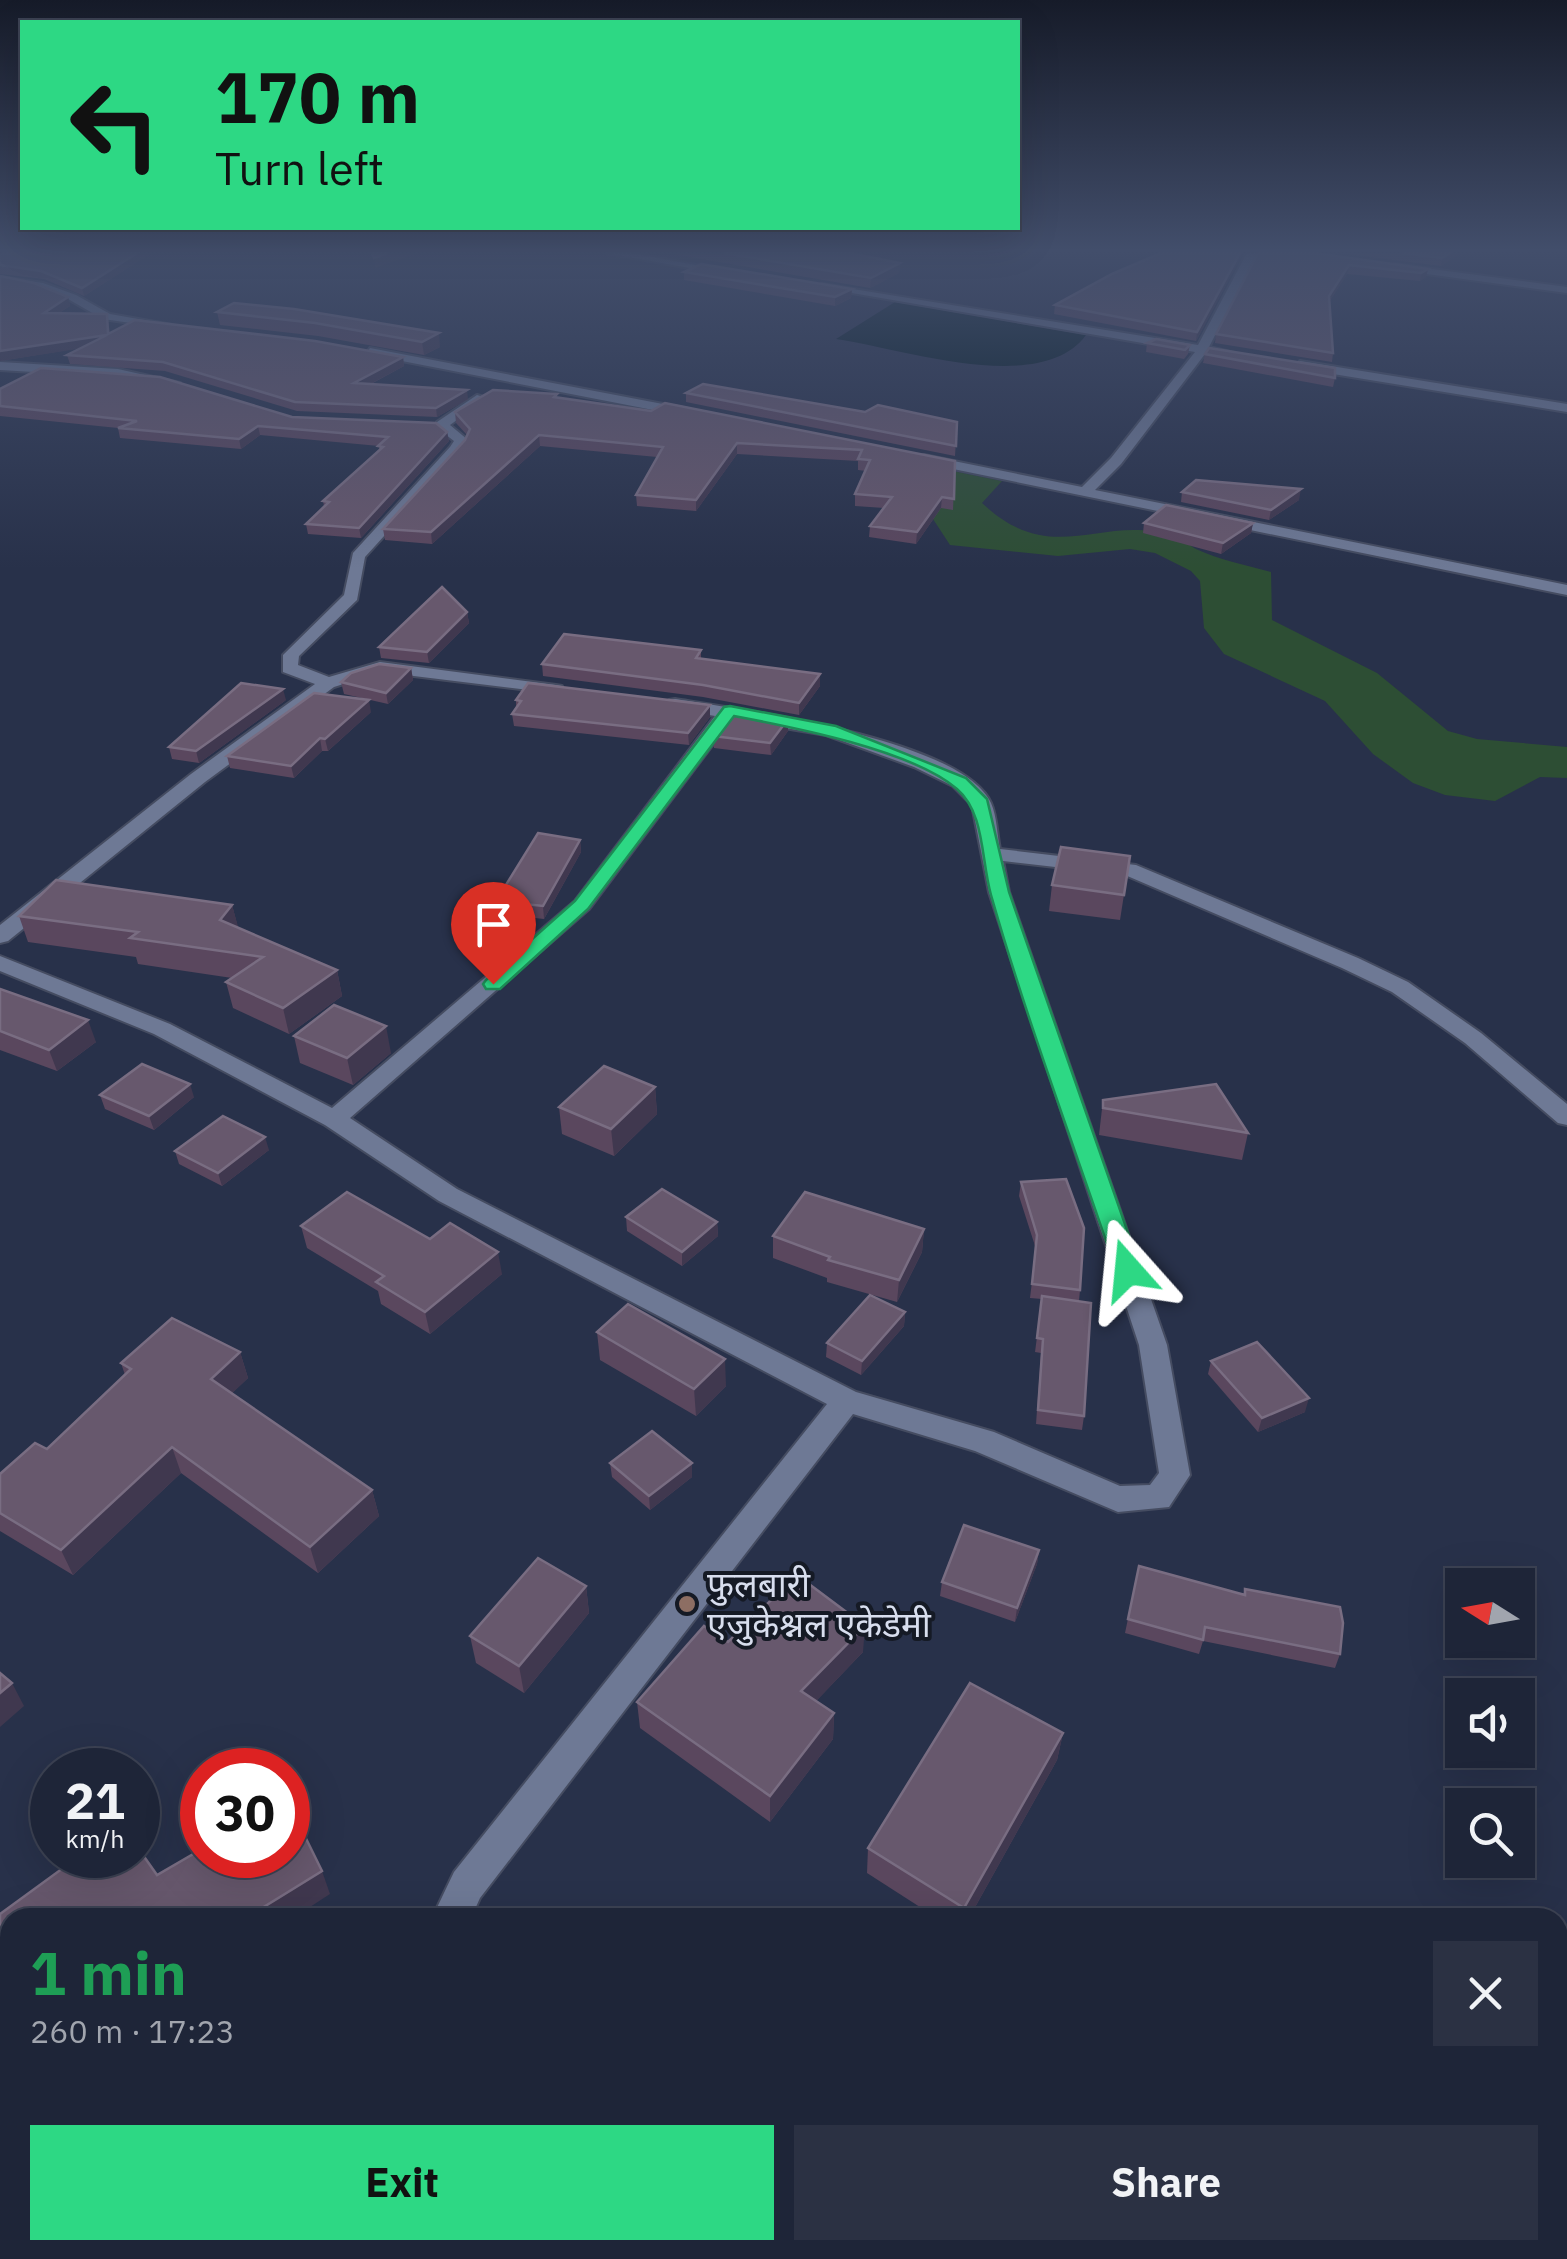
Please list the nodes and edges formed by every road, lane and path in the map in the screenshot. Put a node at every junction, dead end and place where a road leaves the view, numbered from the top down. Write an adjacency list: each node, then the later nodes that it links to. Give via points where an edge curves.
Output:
1 (399, 358): 7 (street)
2 (1197, 358): 12 (street)
3 (1258, 358): 4 (street)
4 (1262, 359)
5 (1282, 362): 9 (street)
6 (0, 366): 8 (street, via 118,372)
7 (518, 382): 10 (street); 14 (street, via 432,425 461,440 358,556 351,597 292,656 289,668)
8 (193, 389)
9 (1567, 408)
10 (707, 416)
11 (903, 455): 12 (street)
12 (1084, 493): 13 (street)
13 (1567, 590)
14 (328, 683): 15 (street, via 380,667); 19 (street)
15 (583, 693)
16 (656, 702): 17 (street)
17 (730, 710): 18 (street, via 830,730 960,782 981,803); 22 (street, via 582,905)
18 (991, 854): 21 (street, via 1129,869 1350,963 1400,987 1473,1038); 23 (street, via 1153,1346 1174,1475 1158,1498 1118,1499 983,1441)
19 (0, 936)
20 (0, 963): 22 (street, via 162,1029)
21 (1567, 1117)
22 (334, 1120): 23 (street, via 448,1194)
23 (847, 1401): 24 (street, via 466,1885)
24 (456, 1908)

